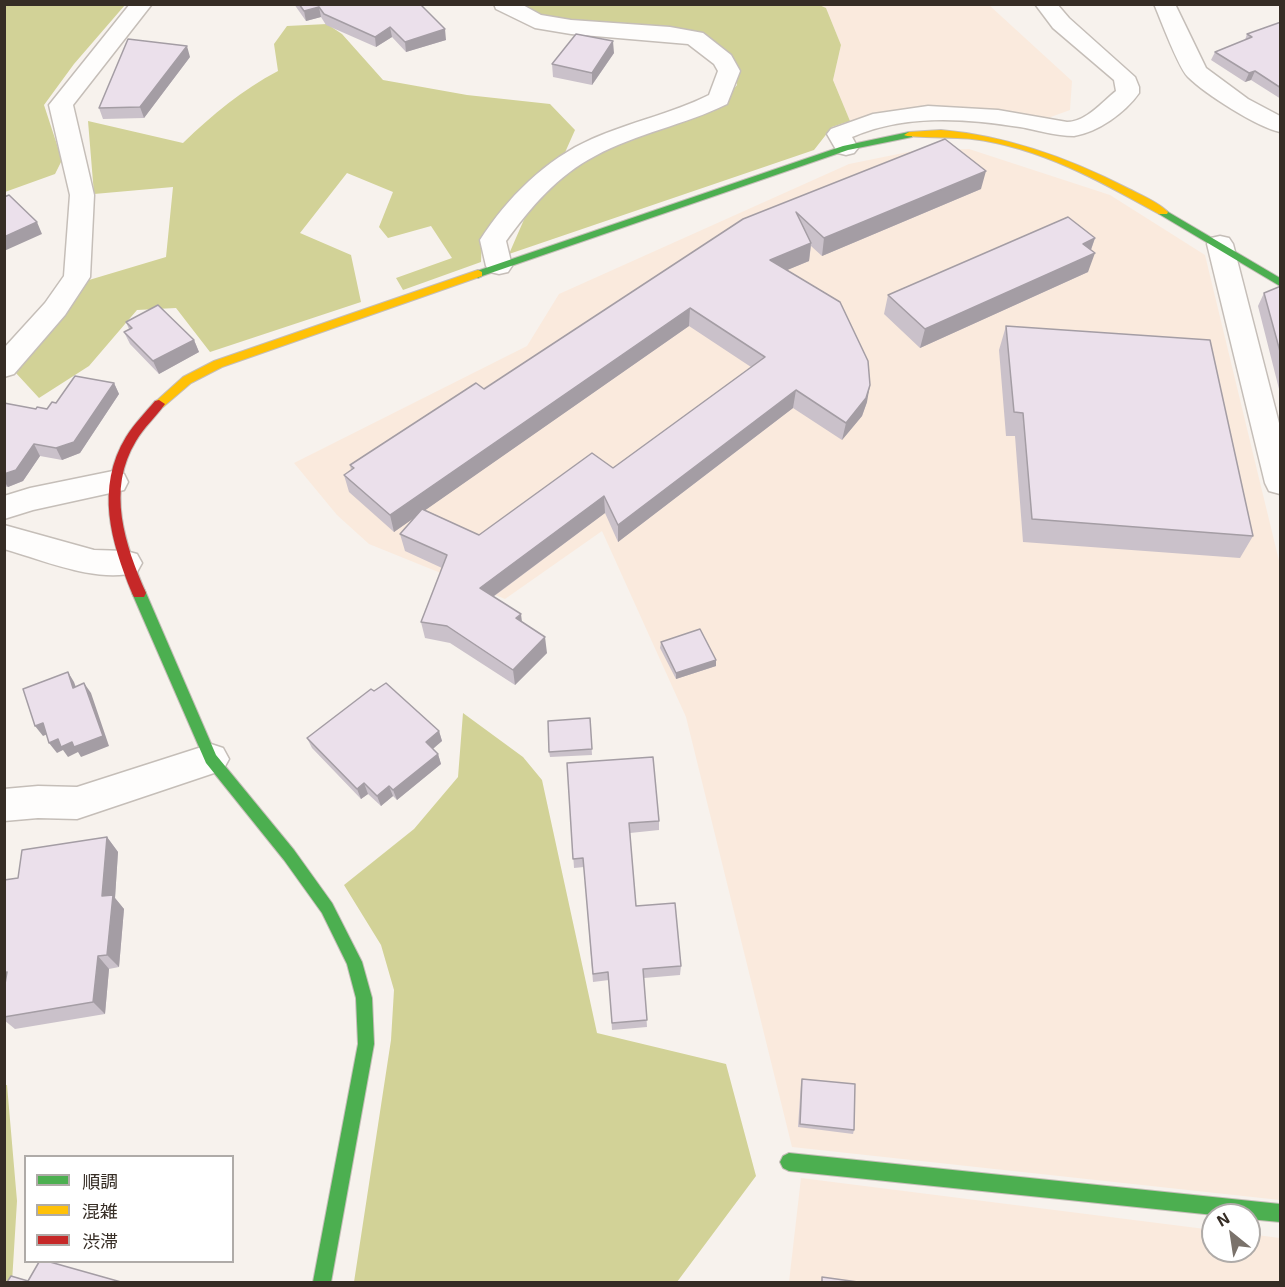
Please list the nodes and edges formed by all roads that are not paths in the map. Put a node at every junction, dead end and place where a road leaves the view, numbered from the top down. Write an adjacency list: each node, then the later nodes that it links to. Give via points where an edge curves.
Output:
1 (142, 4): 10 (street, via 61,105 82,195 77,277 55,309)
2 (504, 4): 8 (street, via 535,21 695,38 723,60 729,71 719,99 698,111 602,143 566,162 518,206 493,240)
3 (1045, 4): 6 (street, via 1061,23 1124,77 1127,93 1095,120 1077,130 1008,117 948,112 888,117 839,134)
4 (1164, 4): 5 (street, via 1196,72 1240,104)
5 (1281, 125)
6 (846, 148): 7 (street, via 913,134 946,132 992,138 1059,160 1130,191); 8 (street)
7 (1220, 244): 9 (street); 12 (street)
8 (499, 266): 11 (street, via 218,364 187,380 161,401 129,441)
9 (1281, 283)
10 (4, 367)
11 (113, 482): 13 (street); 15 (street, via 114,520)
12 (1281, 483)
13 (17, 504)
14 (4, 537): 15 (street, via 94,562)
15 (126, 563): 16 (street)
16 (211, 759): 17 (street, via 77,803 38,801); 20 (street, via 327,908 354,962 364,998 366,1044)
17 (4, 805)
18 (789, 1162): 19 (street)
19 (1281, 1213)
20 (322, 1282)

